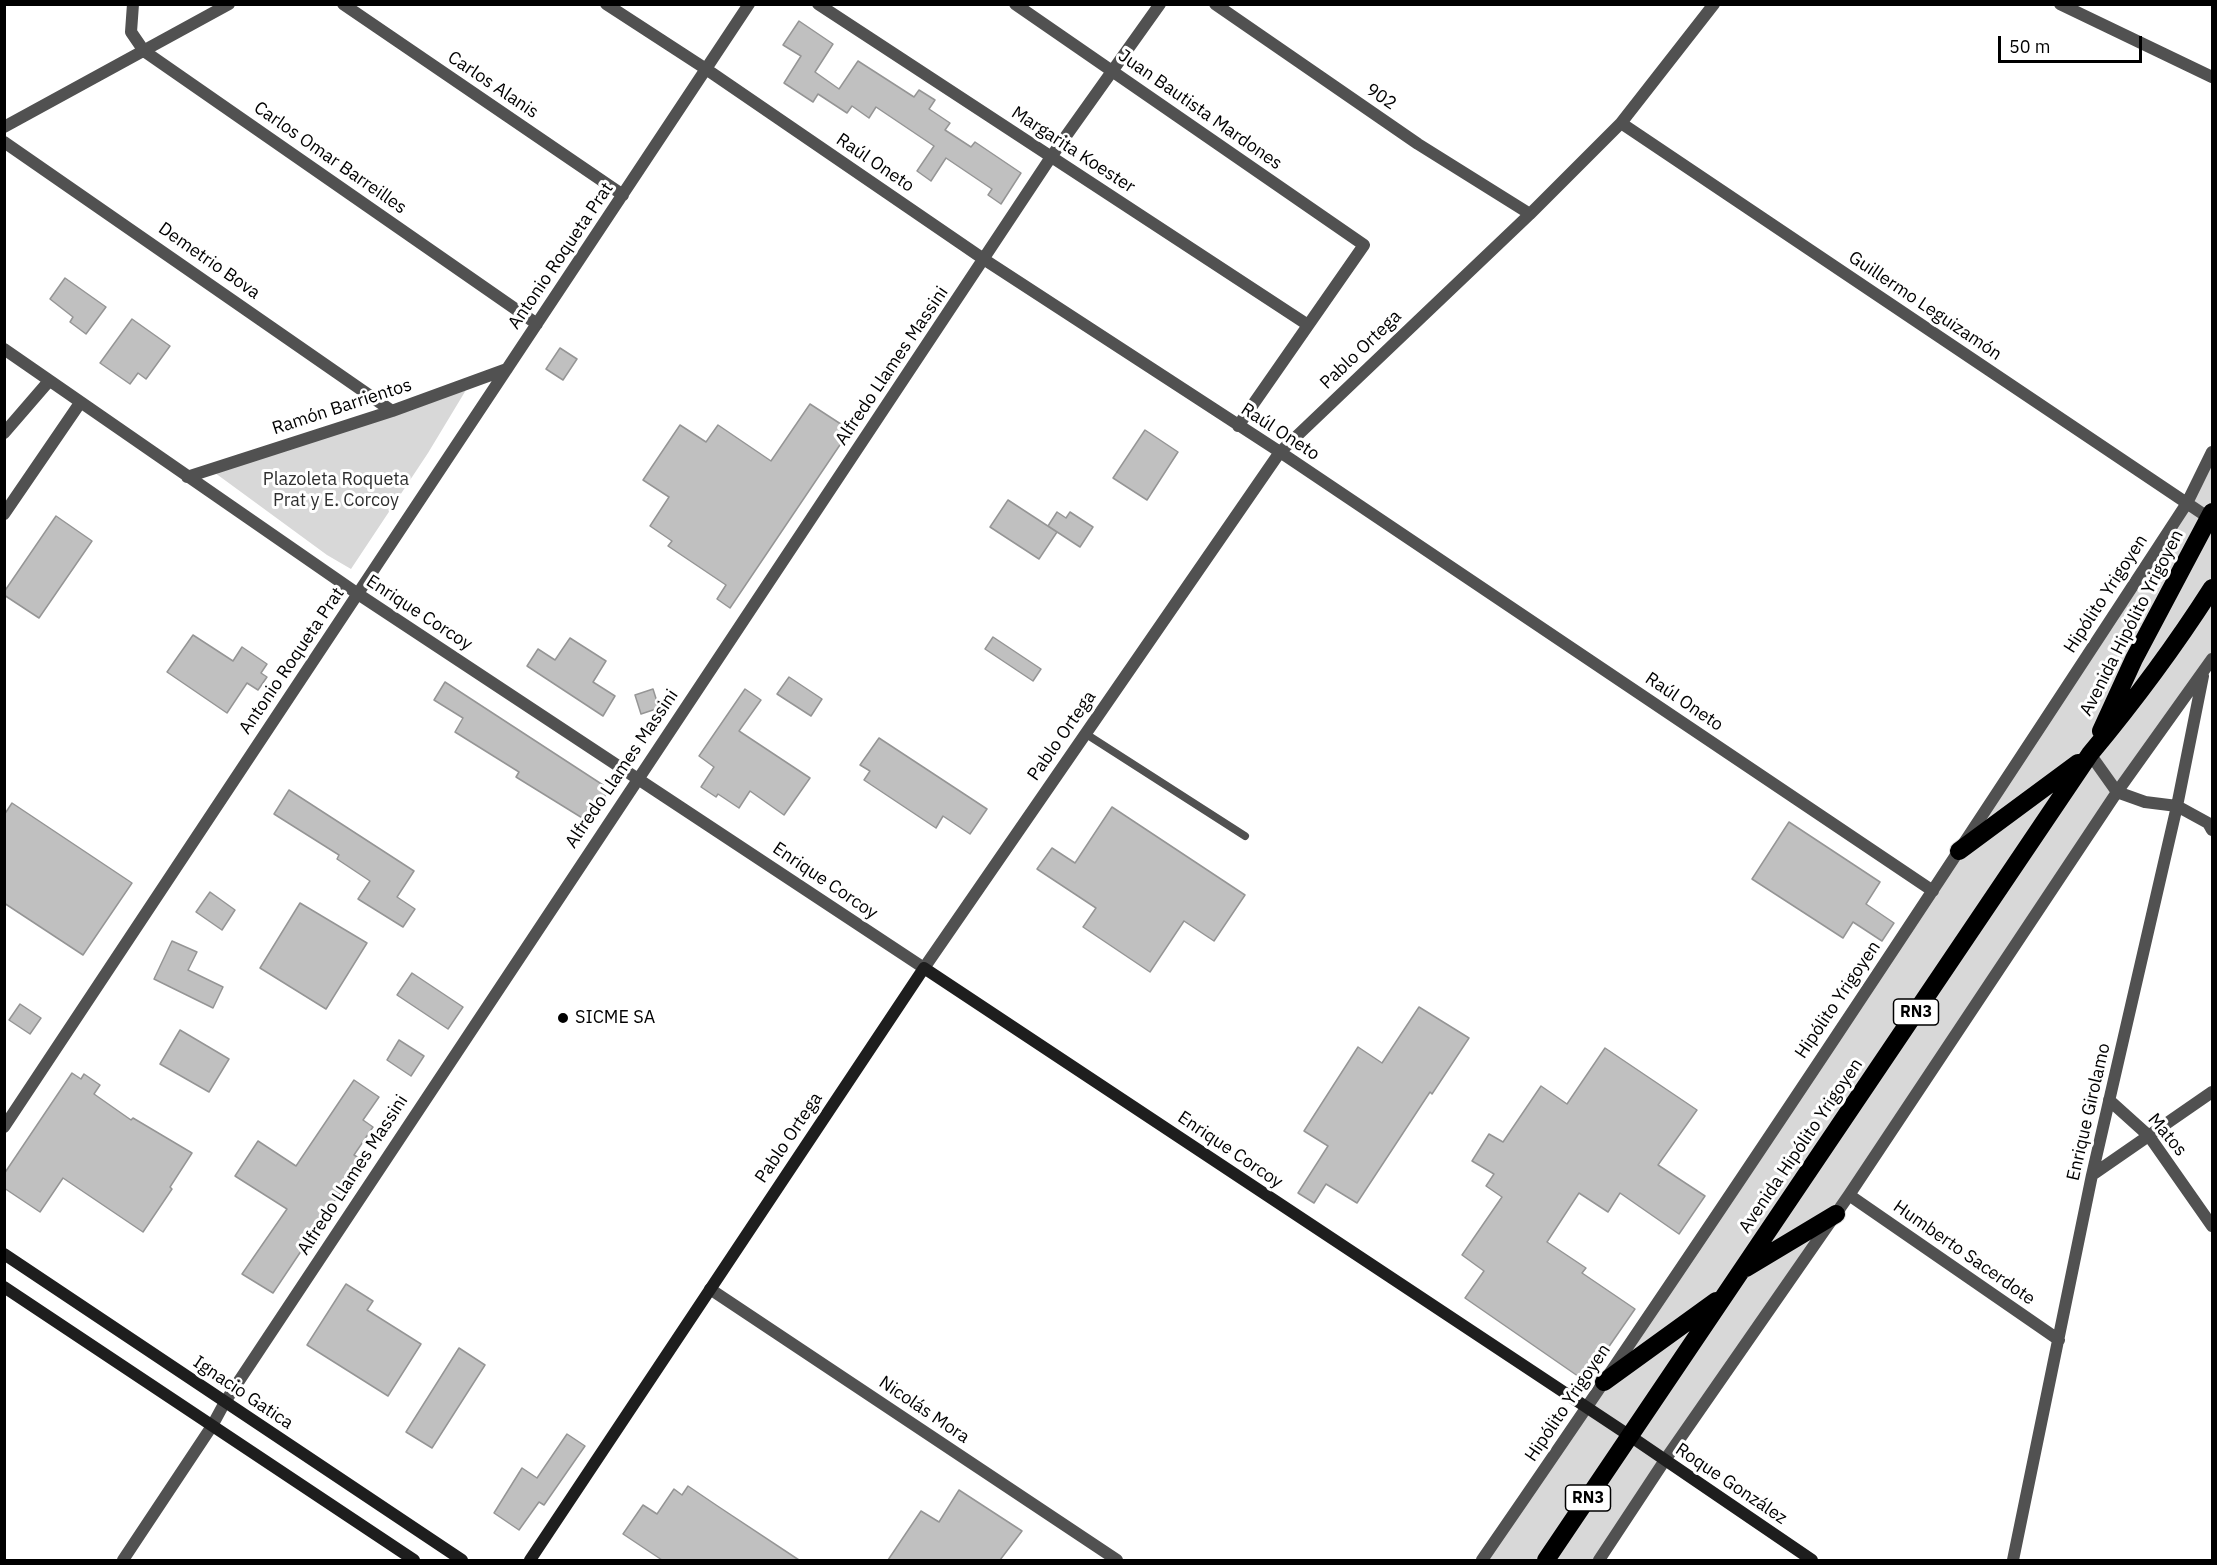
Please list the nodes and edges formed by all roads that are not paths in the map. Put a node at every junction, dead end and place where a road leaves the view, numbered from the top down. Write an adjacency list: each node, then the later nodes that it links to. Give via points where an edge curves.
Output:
1 (133, 4): 12 (street, Carlos Omar Barreilles, via 131,32)
2 (229, 4): 12 (street)
3 (343, 4): 20 (street, Carlos Alanis)
4 (606, 4): 13 (street, Raúl Oneto)
5 (749, 4): 13 (street, Antonio Roqueta Prat)
6 (818, 4): 19 (street, Margarita Koester)
7 (1016, 4): 14 (street, Juan Bautista Mardones)
8 (1160, 4): 14 (street, Alfredo Llames Massini)
9 (1215, 4): 21 (street, 902, via 1418,144)
10 (1714, 4): 16 (street, Pablo Ortega)
11 (2060, 4): 15 (street)
12 (144, 51): 17 (street); 23 (street, Carlos Omar Barreilles)
13 (706, 69): 20 (street, Antonio Roqueta Prat); 22 (street, Raúl Oneto)
14 (1112, 71): 19 (street, Alfredo Llames Massini); 24 (street, Juan Bautista Mardones, via 1364,245)
15 (2212, 77)
16 (1621, 123): 21 (street, Pablo Ortega); 35 (street, Guillermo Leguizamón)
17 (4, 128)
18 (4, 142): 29 (street, Demetrio Bova)
19 (1051, 157): 22 (street, Alfredo Llames Massini); 24 (street, Margarita Koester)
20 (622, 195): 23 (street, Antonio Roqueta Prat)
21 (1530, 214): 32 (street, Pablo Ortega)
22 (985, 260): 30 (street, Raúl Oneto); 44 (street, Alfredo Llames Massini)
23 (537, 324): 26 (street, Antonio Roqueta Prat)
24 (1308, 325): 30 (street)
25 (4, 349): 27 (street, Enrique Corcoy)
26 (507, 369): 29 (street, Ramón Barrientos); 39 (street, Antonio Roqueta Prat)
27 (49, 381): 28 (street, Enrique Corcoy); 31 (street)
28 (80, 403): 34 (street, Enrique Corcoy); 36 (street)
29 (392, 411): 34 (street, Ramón Barrientos)
30 (1238, 426): 32 (street, Raúl Oneto)
31 (4, 433)
32 (1280, 452): 42 (street, Pablo Ortega); 50 (street, Raúl Oneto)
33 (2212, 452): 35 (street, Hipólito Yrigoyen)
34 (188, 477): 39 (street, Enrique Corcoy)
35 (2187, 504): 37 (street, Guillermo Leguizamón); 49 (street, Hipólito Yrigoyen)
36 (4, 514)
37 (2211, 515): 43 (highway, Avenida Hipólito Yrigoyen / RN3, via 2134,659)
38 (2212, 588): 43 (highway, Avenida Hipólito Yrigoyen / RN3, via 2146,683)
39 (358, 594): 44 (street, Enrique Corcoy); 54 (street, Antonio Roqueta Prat)
40 (2212, 659): 41 (street)
41 (2204, 672): 45 (street); 46 (street, Enrique Girolamo)
42 (1086, 734): 48 (lane); 51 (street, Pablo Ortega)
43 (2090, 754): 45 (street); 49 (highway); 61 (highway, Avenida Hipólito Yrigoyen / RN3)
44 (638, 778): 51 (street, Enrique Corcoy); 67 (street, Alfredo Llames Massini)
45 (2117, 792): 46 (street, via 2145,802); 57 (street)
46 (2177, 806): 47 (street, via 2208,823); 53 (street, Enrique Girolamo)
47 (2212, 830)
48 (1245, 836)
49 (1959, 851): 50 (street, Hipólito Yrigoyen)
50 (1933, 891): 66 (street, Hipólito Yrigoyen)
51 (924, 968): 63 (street, Pablo Ortega); 68 (street, Enrique Corcoy)
52 (2212, 1092): 55 (street)
53 (2109, 1100): 55 (street, Matos); 56 (street, Enrique Girolamo)
54 (4, 1127)
55 (2149, 1136): 56 (street); 59 (street, Matos)
56 (2092, 1175): 65 (street, Enrique Girolamo)
57 (1849, 1195): 58 (street); 65 (street, Humberto Sacerdote)
58 (1836, 1214): 61 (highway); 71 (street)
59 (2212, 1226)
60 (4, 1254): 67 (street, Ignacio Gatica)
61 (1742, 1271): 64 (highway, Avenida Hipólito Yrigoyen / RN3)
62 (4, 1287): 69 (street)
63 (710, 1289): 75 (street, Pablo Ortega); 76 (street, Nicolás Mora)
64 (1727, 1293): 66 (highway); 70 (highway, Avenida Hipólito Yrigoyen / RN3)
65 (2059, 1340): 81 (street, Enrique Girolamo)
66 (1604, 1382): 68 (street, Hipólito Yrigoyen)
67 (225, 1402): 69 (street, Alfredo Llames Massini); 74 (street, Ignacio Gatica)
68 (1587, 1408): 70 (street, Enrique Corcoy); 77 (street, Hipólito Yrigoyen)
69 (212, 1426): 72 (street, Alfredo Llames Massini); 73 (street)
70 (1630, 1436): 71 (street, Roque González); 78 (highway, Avenida Hipólito Yrigoyen / RN3)
71 (1665, 1460): 79 (street); 80 (street, Roque González)
72 (123, 1560)
73 (414, 1560)
74 (462, 1560)
75 (530, 1560)
76 (1117, 1560)
77 (1482, 1560)
78 (1546, 1560)
79 (1599, 1560)
80 (1812, 1560)
81 (2013, 1560)

